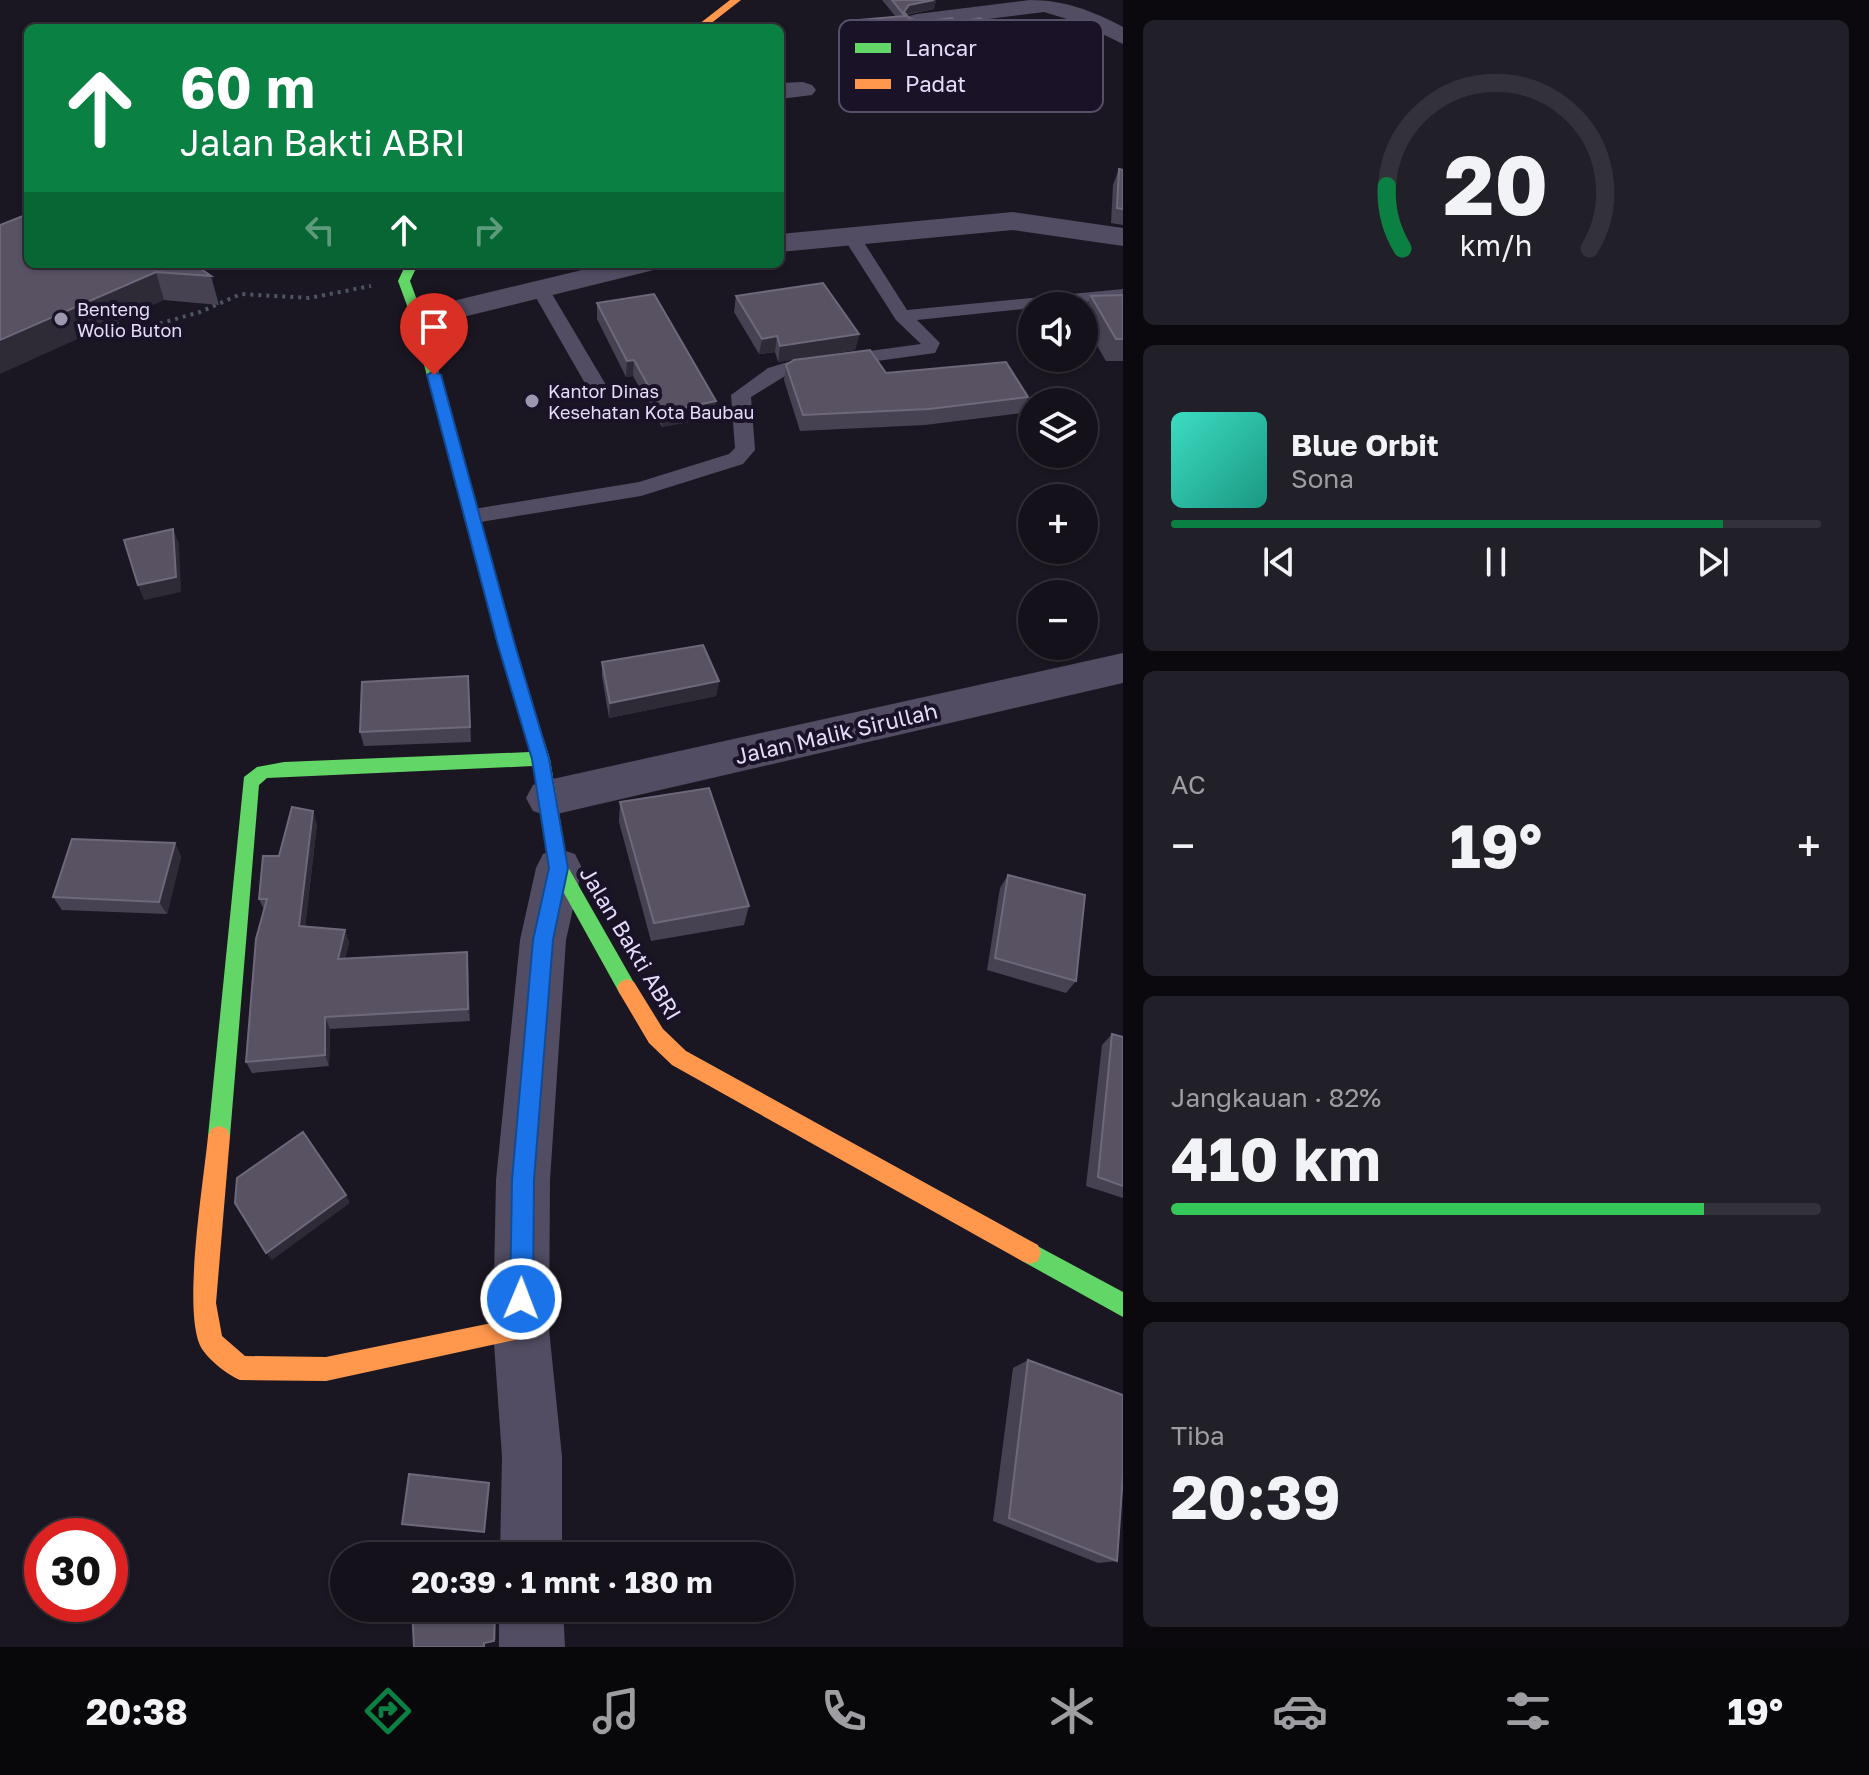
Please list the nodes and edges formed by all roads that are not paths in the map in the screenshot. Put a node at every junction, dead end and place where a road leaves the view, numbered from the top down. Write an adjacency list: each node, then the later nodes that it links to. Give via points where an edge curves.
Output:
1 (736, 0): 6 (street)
2 (1112, 4): 3 (street)
3 (1062, 10): 4 (street, via 1036,5); 5 (street)
4 (924, 20)
5 (1092, 20)
6 (704, 24)
7 (1103, 26): 8 (street)
8 (1123, 37)
9 (850, 234): 10 (street, via 1028,221); 11 (street); 16 (lane)
10 (1123, 237)
11 (784, 242)
12 (410, 268): 17 (street, Jalan Bakti ABRI, via 404,281)
13 (627, 268): 14 (street)
14 (540, 289): 17 (street); 18 (lane)
15 (1123, 294): 16 (lane)
16 (902, 316): 19 (lane, via 931,343 928,349 788,368 746,389 740,400 745,450 740,457 641,489)
17 (418, 319): 19 (street, Jalan Bakti ABRI)
18 (596, 385)
19 (474, 516): 21 (street, Jalan Bakti ABRI)
20 (1123, 668): 21 (street, Jalan Malik Sirullah)
21 (544, 778): 22 (street, Jalan Bakti ABRI); 24 (street, via 284,769 263,772 250,782 204,1303 211,1342 240,1368 326,1369)
22 (559, 868): 23 (street, Jalan Bakti ABRI, via 656,1036 679,1058); 24 (street, via 543,940 523,1180)
23 (1123, 1305)
24 (521, 1329): 25 (street, via 532,1457)
25 (531, 1542)
26 (531, 1622): 27 (street)
27 (532, 1647)

